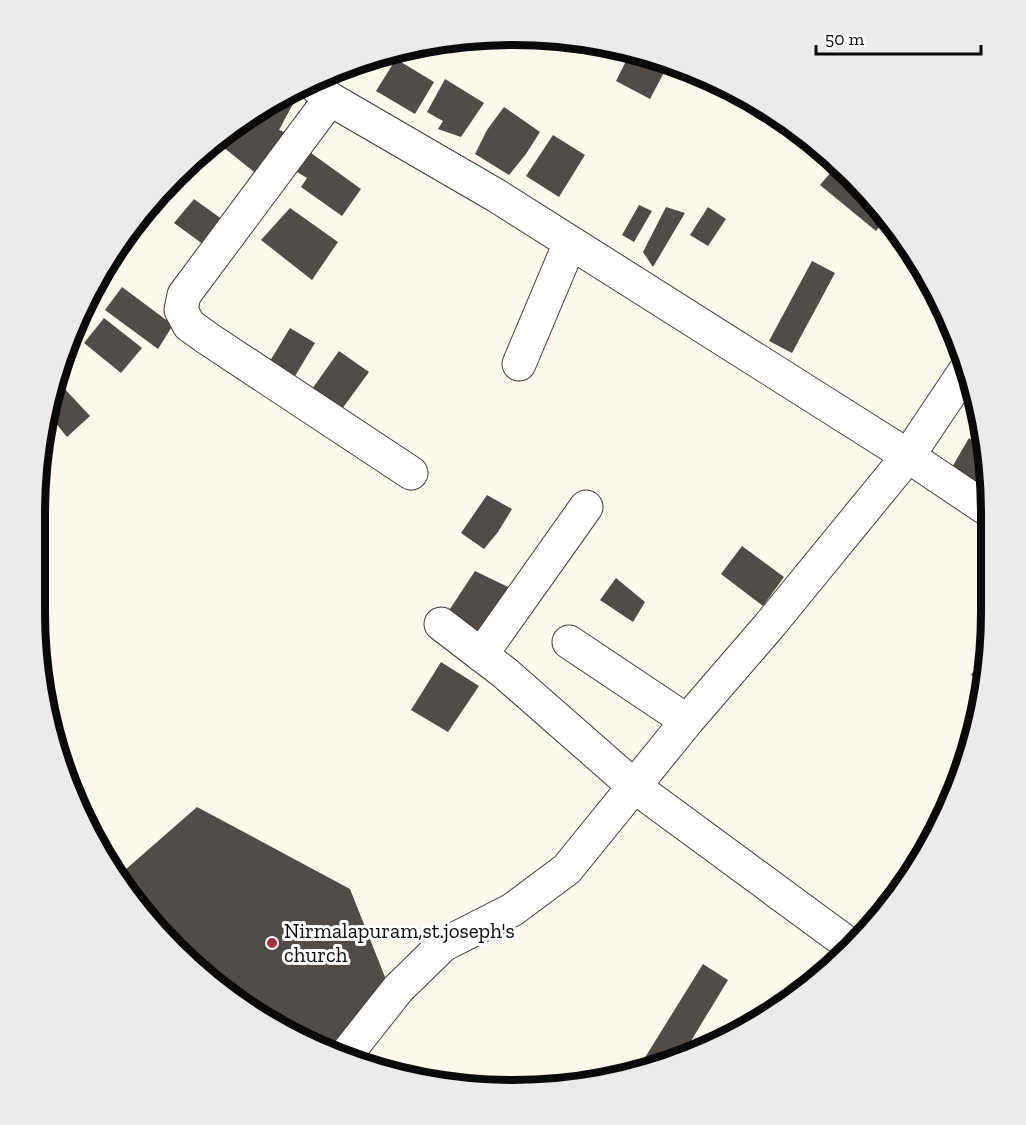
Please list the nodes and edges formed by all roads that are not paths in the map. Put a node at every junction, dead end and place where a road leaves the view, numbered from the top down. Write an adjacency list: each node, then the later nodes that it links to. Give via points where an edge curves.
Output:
1 (320, 90): 2 (street); 6 (street, via 184,295 181,310 189,325 207,338)
2 (570, 243): 3 (street); 5 (street)
3 (519, 364)
4 (961, 378): 5 (street)
5 (908, 456): 7 (street); 12 (street)
6 (411, 473)
7 (981, 505)
8 (586, 507): 11 (street)
9 (441, 624): 11 (street)
10 (569, 642): 12 (street)
11 (481, 655): 13 (street)
12 (687, 721): 13 (street)
13 (635, 787): 14 (street); 15 (street, via 567,869 512,910 443,945 398,989)
14 (843, 940)
15 (350, 1050)

